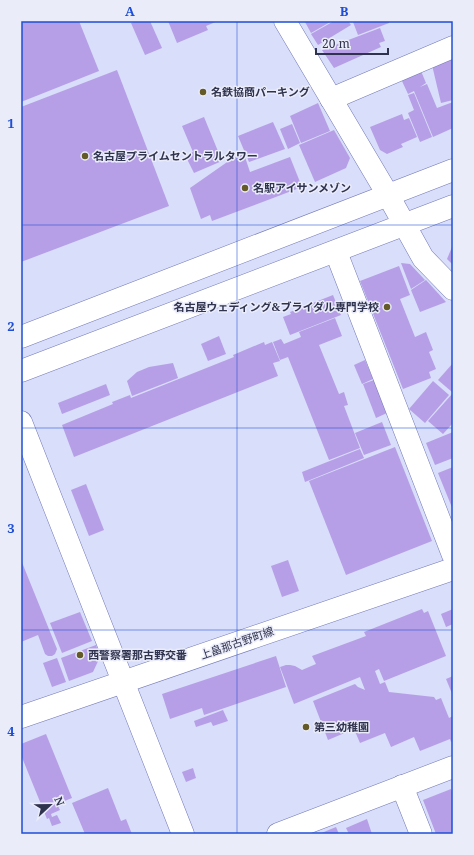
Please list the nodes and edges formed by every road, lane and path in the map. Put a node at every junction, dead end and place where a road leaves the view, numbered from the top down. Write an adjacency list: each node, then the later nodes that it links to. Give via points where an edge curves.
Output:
1 (285, 21): 3 (street)
2 (453, 47): 3 (street)
3 (331, 99): 5 (street)
4 (453, 170): 5 (street)
5 (388, 195): 7 (street); 10 (street)
6 (453, 206): 7 (street)
7 (404, 225): 8 (street); 9 (street, via 423,258)
8 (336, 252): 11 (street); 13 (street)
9 (453, 289)
10 (21, 337)
11 (21, 371)
12 (21, 422): 15 (street)
13 (453, 555)
14 (453, 569): 15 (street, 上畠那古野町線)
15 (124, 682): 16 (street, 上畠那古野町線); 19 (street)
16 (21, 717)
17 (453, 767): 18 (street)
18 (402, 786): 20 (street); 21 (street)
19 (183, 834)
20 (278, 834)
21 (421, 834)

